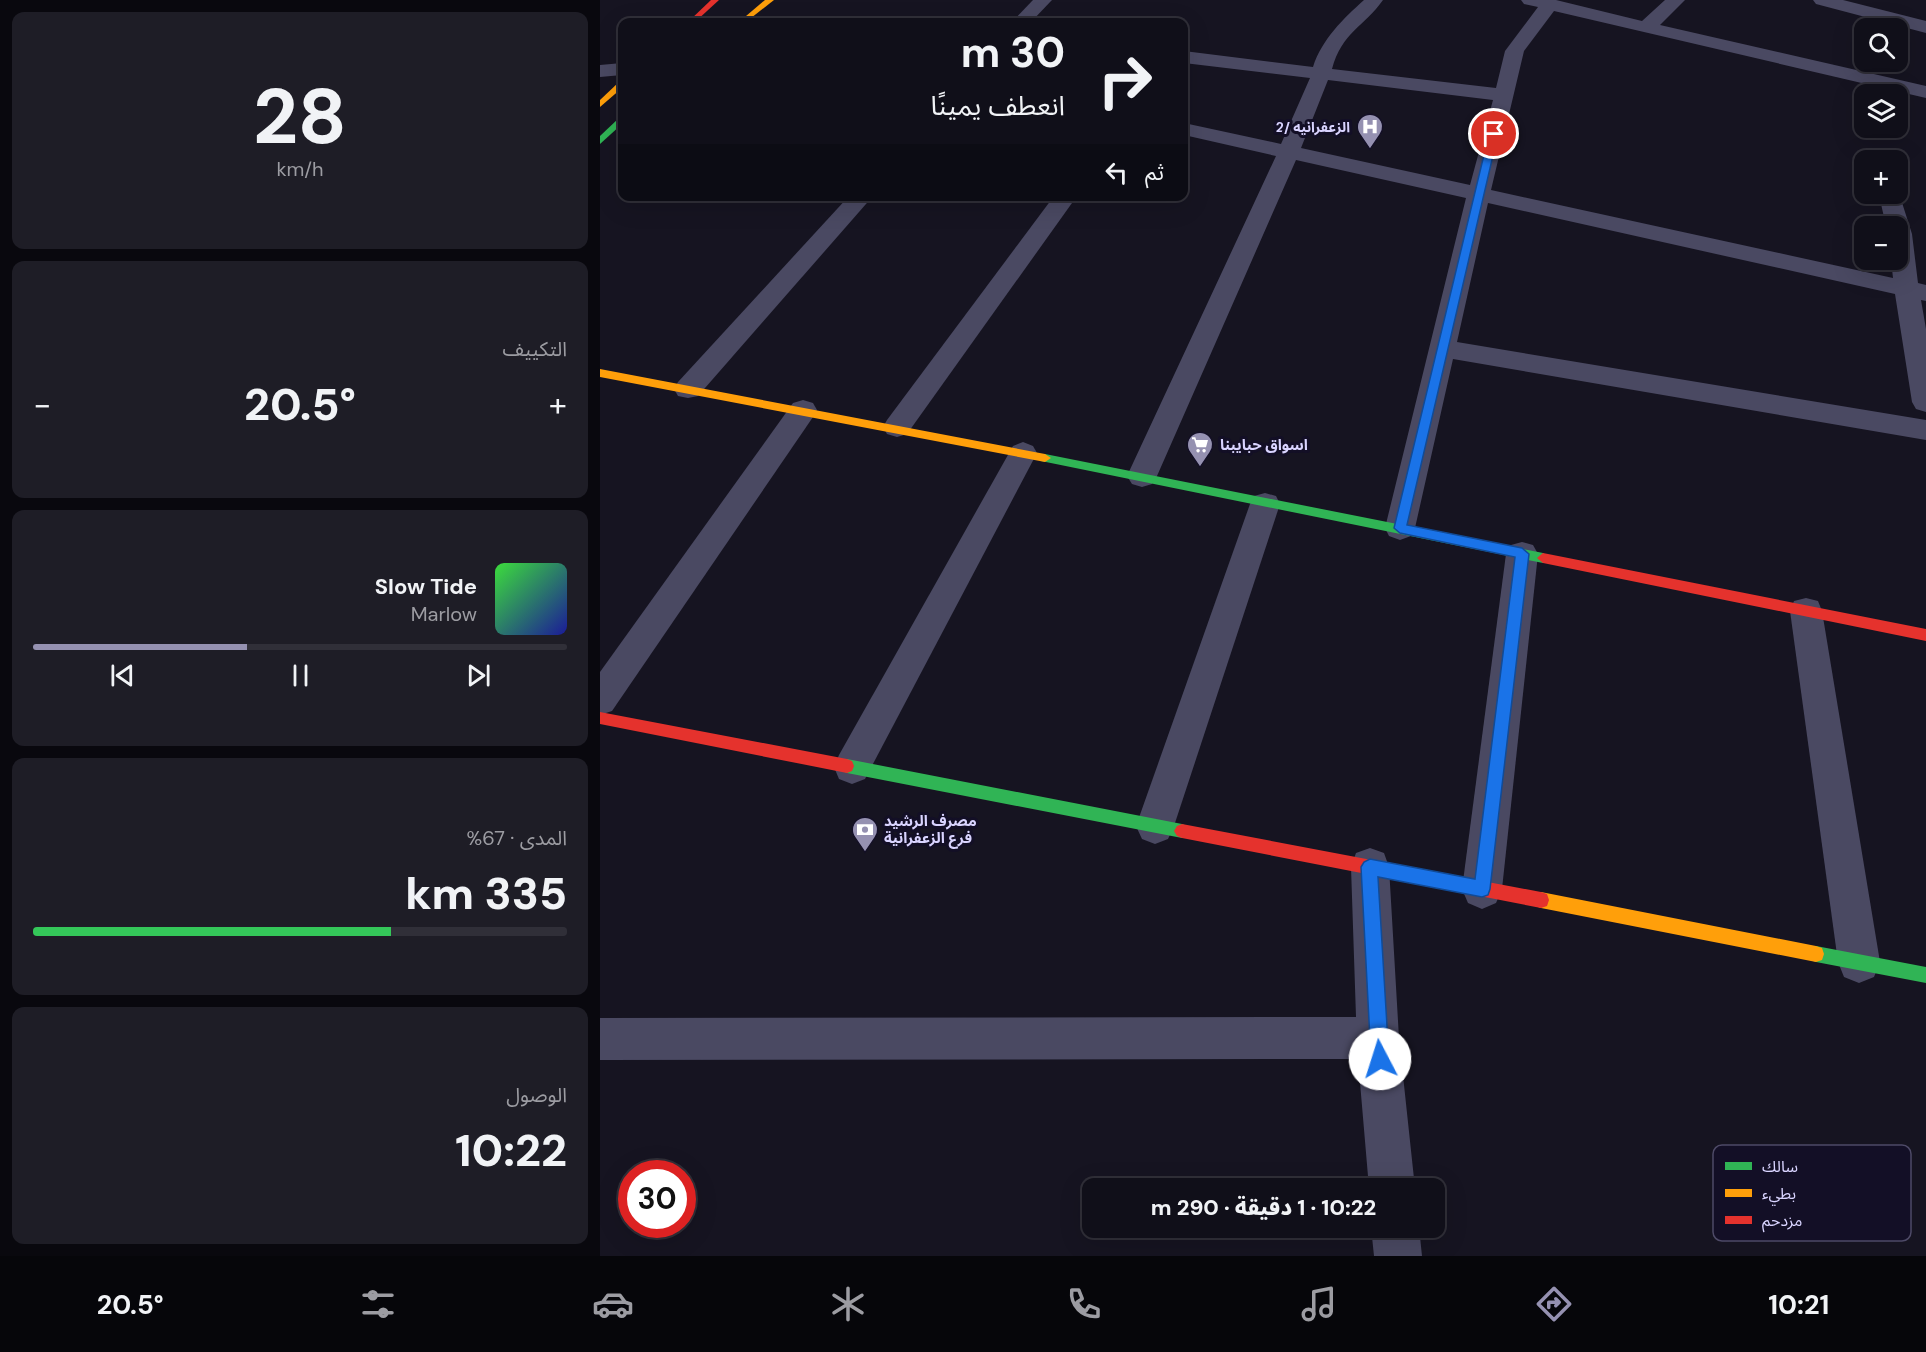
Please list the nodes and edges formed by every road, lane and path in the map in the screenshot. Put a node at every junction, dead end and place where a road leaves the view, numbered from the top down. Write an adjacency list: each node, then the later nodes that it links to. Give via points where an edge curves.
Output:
1 (716, 0): 10 (street)
2 (750, 0): 11 (street)
3 (770, 0): 12 (street)
4 (1042, 0): 13 (street)
5 (1374, 0): 19 (street, via 1349,23 1327,53)
6 (1530, 0): 9 (street)
7 (1676, 0): 14 (street)
8 (1822, 0): 15 (street)
9 (1550, 4): 14 (street); 22 (street, via 1515,51)
10 (696, 18)
11 (730, 18)
12 (747, 18)
13 (1025, 18)
14 (1646, 27): 21 (street)
15 (1926, 27)
16 (1188, 57): 19 (street)
17 (618, 69): 18 (street)
18 (600, 71)
19 (1321, 74): 22 (street); 27 (street)
20 (618, 88): 23 (street)
21 (1926, 92)
22 (1504, 95): 28 (street)
23 (600, 105)
24 (618, 124): 26 (street)
25 (1188, 130): 27 (street)
26 (600, 141)
27 (1289, 151): 28 (street); 43 (street)
28 (1479, 192): 34 (street); 35 (street)
29 (857, 201): 37 (street)
30 (1062, 201): 40 (street)
31 (1908, 235): 32 (street)
32 (1926, 238)
33 (1908, 262): 34 (street)
34 (1916, 290): 38 (street)
35 (1443, 348): 41 (street); 45 (street)
36 (600, 373): 37 (street)
37 (688, 389): 39 (street)
38 (1926, 402)
39 (803, 410): 40 (street); 49 (street)
40 (897, 427): 42 (street)
41 (1926, 430)
42 (1023, 453): 43 (street); 51 (street)
43 (1142, 476): 44 (street)
44 (1265, 504): 45 (street); 52 (street)
45 (1400, 528): 46 (street)
46 (1522, 554): 47 (street); 54 (street)
47 (1806, 611): 48 (street); 55 (street)
48 (1926, 635)
49 (600, 700)
50 (600, 718): 51 (street)
51 (852, 767): 52 (street)
52 (1155, 826): 53 (street)
53 (1370, 867): 54 (street); 57 (street)
54 (1482, 889): 55 (street)
55 (1859, 962): 56 (street)
56 (1926, 975)
57 (1378, 1038): 58 (street); 59 (street)
58 (600, 1040)
59 (1391, 1178)
60 (1396, 1238): 61 (street)
61 (1398, 1256)

